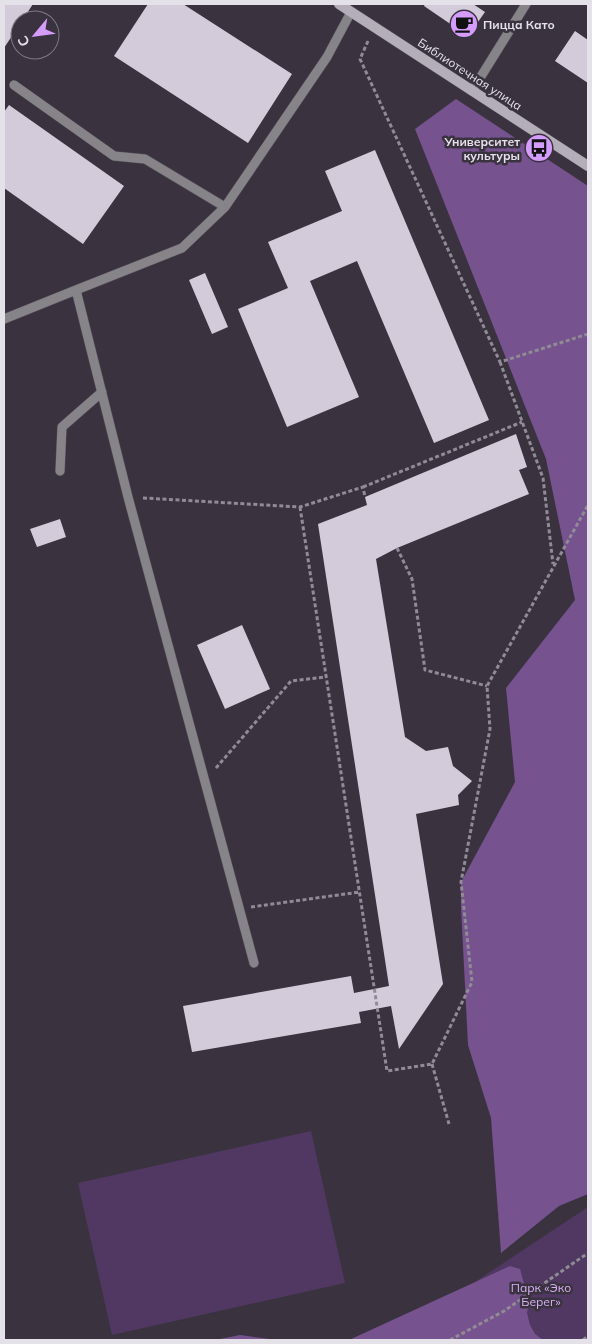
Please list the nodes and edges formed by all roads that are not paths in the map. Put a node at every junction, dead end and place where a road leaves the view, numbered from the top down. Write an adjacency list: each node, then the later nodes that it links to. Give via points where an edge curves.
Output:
1 (339, 4): 3 (street, Библиотечная улица)
2 (526, 4): 5 (lane)
3 (352, 12): 5 (street, Библиотечная улица); 7 (lane, via 327,57)
4 (14, 85): 7 (lane, via 114,156 145,160)
5 (472, 91): 6 (street, Библиотечная улица)
6 (588, 166)
7 (225, 207): 8 (lane, via 182,248)
8 (76, 290): 9 (lane); 10 (lane)
9 (4, 319)
10 (102, 392): 11 (lane, via 62,427); 12 (lane)
11 (60, 471)
12 (254, 963)

